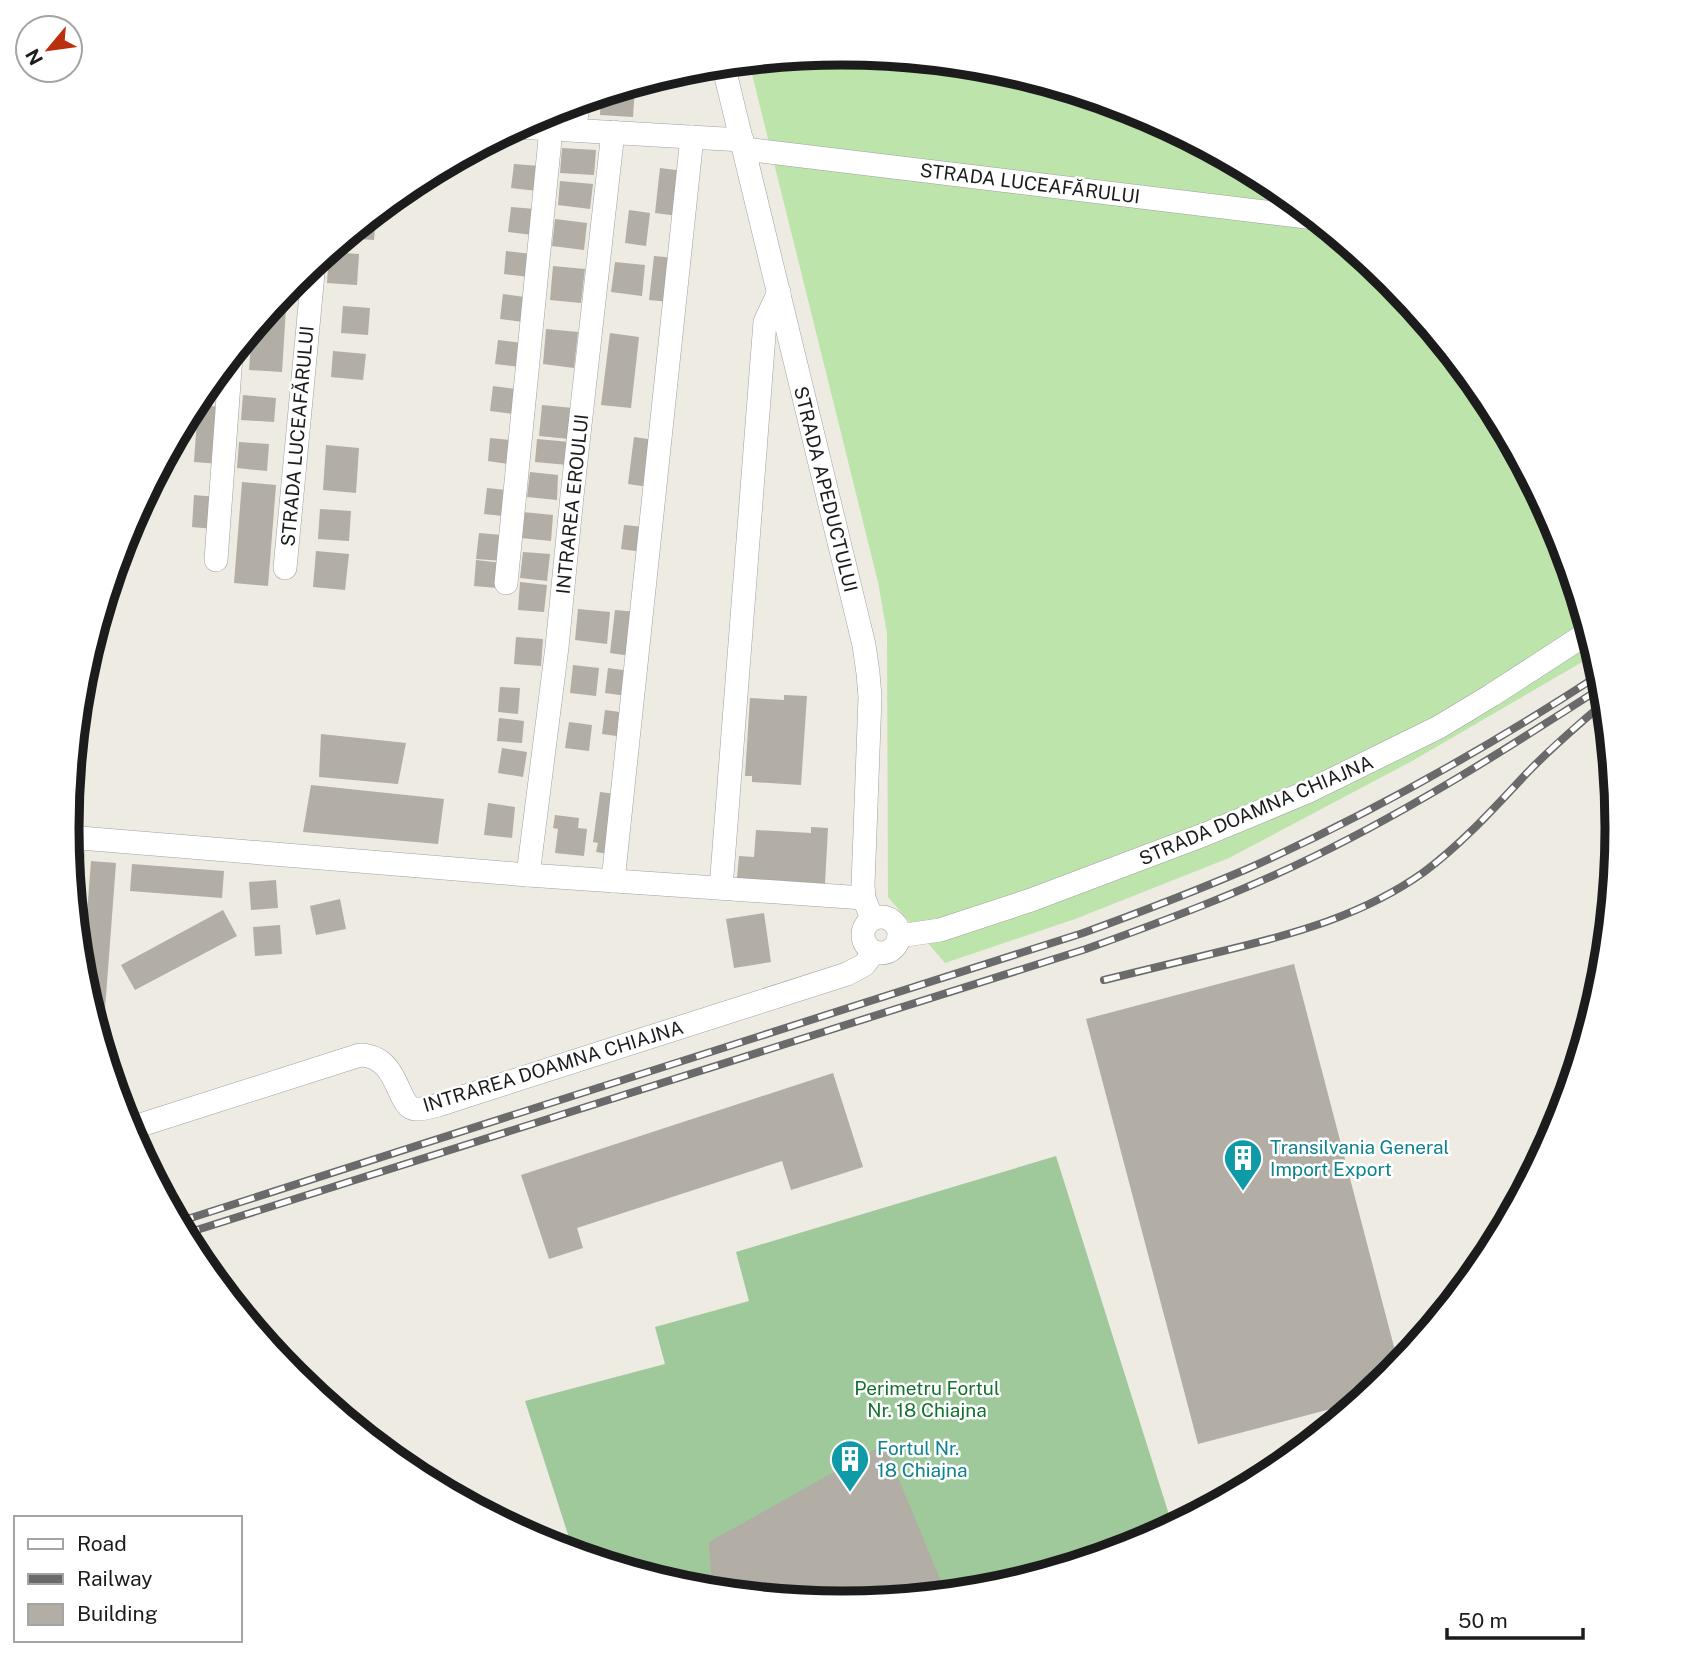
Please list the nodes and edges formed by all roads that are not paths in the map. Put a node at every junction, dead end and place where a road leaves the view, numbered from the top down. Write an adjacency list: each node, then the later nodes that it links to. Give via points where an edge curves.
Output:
1 (725, 74): 8 (street, STRADA APEDUCTULUI)
2 (577, 113): 5 (street)
3 (538, 128): 4 (street, STRADA LUCEAFĂRULUI)
4 (551, 129): 5 (street, STRADA LUCEAFĂRULUI); 15 (street)
5 (574, 130): 6 (street, STRADA LUCEAFĂRULUI)
6 (613, 132): 7 (street, STRADA LUCEAFĂRULUI); 18 (street, INTRAREA EROULUI)
7 (692, 137): 8 (street, STRADA LUCEAFĂRULUI); 19 (street)
8 (743, 144): 9 (street, STRADA LUCEAFĂRULUI); 11 (street, STRADA APEDUCTULUI)
9 (1299, 216)
10 (312, 279): 14 (street, STRADA LUCEAFĂRULUI)
11 (779, 292): 20 (street, via 765,322); 21 (street, STRADA APEDUCTULUI, via 864,645 870,719 863,886)
12 (230, 373): 13 (street)
13 (216, 560)
14 (285, 568)
15 (506, 583)
16 (1582, 637): 22 (street, STRADA DOAMNA CHIAJNA, via 1439,727 1307,792 1031,900 940,930)
17 (79, 838): 18 (street)
18 (528, 875): 19 (street)
19 (613, 881): 20 (street)
20 (721, 888): 21 (street)
21 (868, 909): 22 (street, via 877,918 888,919); 23 (street, STRADA APEDUCTULUI, via 863,933 865,944)
22 (899, 936): 23 (street, via 891,951)
23 (874, 952): 24 (street, INTRAREA DOAMNA CHIAJNA, via 864,965 847,974 428,1107 407,1105 390,1071 370,1055 360,1055)
24 (139, 1125)

